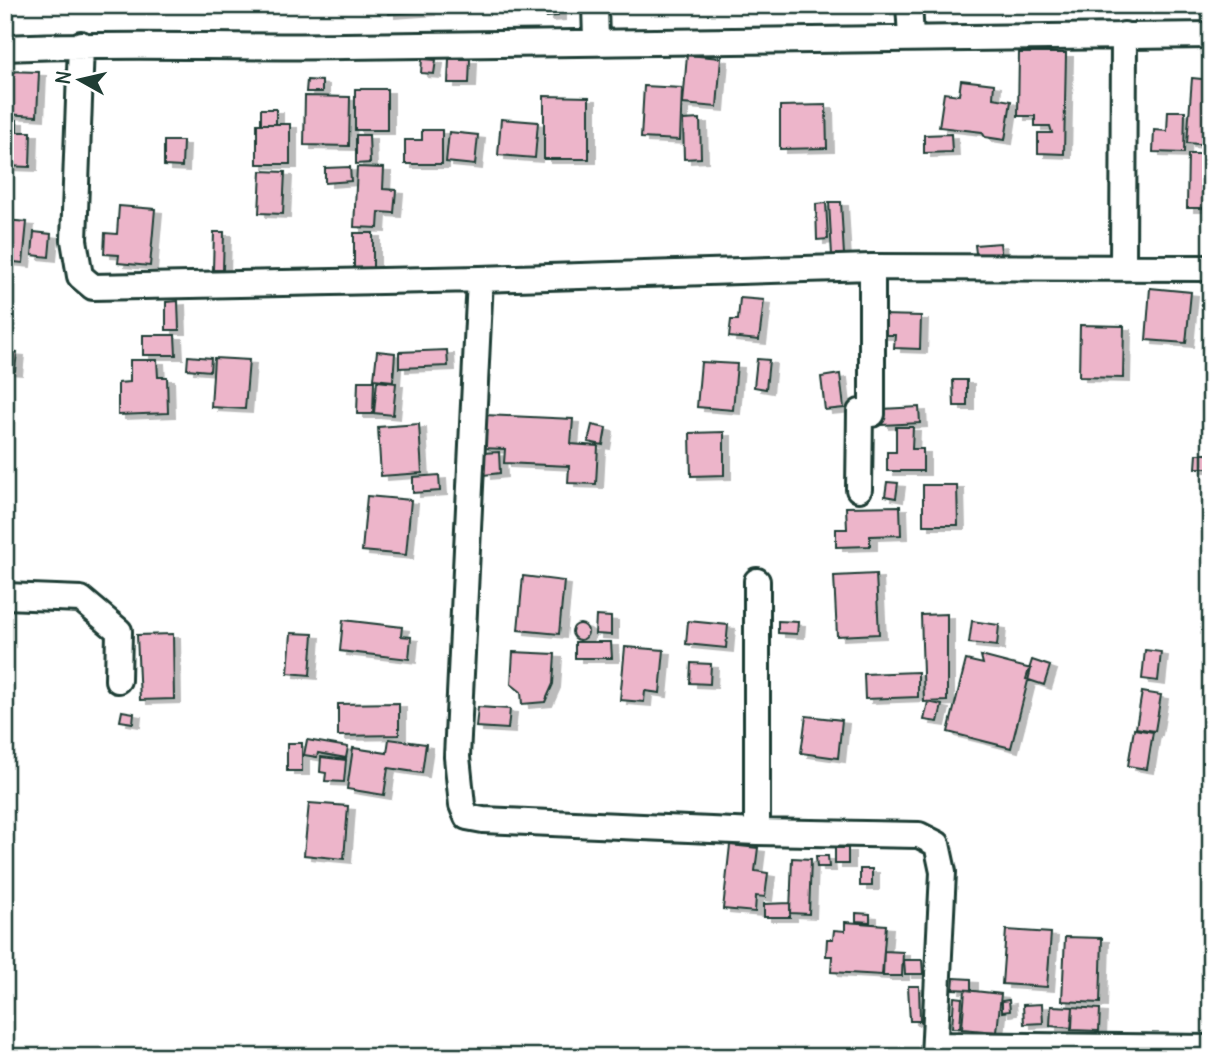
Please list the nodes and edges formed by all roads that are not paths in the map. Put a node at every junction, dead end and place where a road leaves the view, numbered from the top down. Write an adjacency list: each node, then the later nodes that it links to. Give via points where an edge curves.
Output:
1 (595, 5): 6 (street)
2 (909, 5): 5 (street)
3 (1124, 35): 4 (street); 5 (street); 10 (street)
4 (1211, 35)
5 (911, 36): 6 (street)
6 (596, 40): 7 (street, via 340,46)
7 (81, 44): 8 (street); 12 (street, via 74,240 80,276 93,287)
8 (5, 48)
9 (872, 267): 10 (street); 12 (street); 13 (street, via 873,414 860,412)
10 (1124, 268): 11 (street)
11 (1211, 268)
12 (480, 279): 17 (street, via 457,757 467,817)
13 (859, 489)
14 (757, 581): 17 (street)
15 (5, 596): 16 (street, via 81,599 118,631)
16 (118, 680)
17 (757, 832): 19 (street, via 919,835 937,844 943,872)
18 (1211, 1048): 19 (street)
19 (935, 1051)

